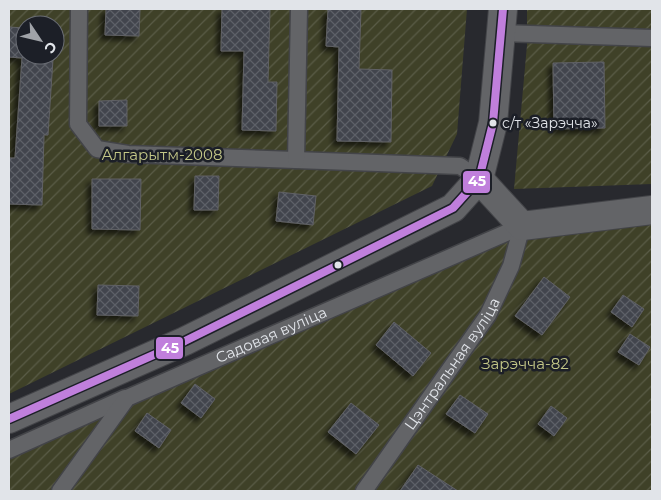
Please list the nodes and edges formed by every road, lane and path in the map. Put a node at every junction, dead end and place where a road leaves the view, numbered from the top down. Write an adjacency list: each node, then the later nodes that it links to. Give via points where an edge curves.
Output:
1 (79, 9): 5 (lane, via 78,124 97,149 128,154)
2 (299, 9): 5 (lane)
3 (502, 21): 4 (lane); 6 (street, via 492,123)
4 (652, 38)
5 (296, 160): 6 (lane, via 460,166)
6 (479, 179): 8 (street); 10 (street, via 453,208 339,267 185,341)
7 (652, 210): 8 (street)
8 (522, 226): 9 (lane, Садовая вуліца); 13 (lane, Цэнтральная вуліца, via 511,266 488,315)
9 (127, 398): 11 (lane, Садовая вуліца); 12 (lane)
10 (9, 419)
11 (9, 450)
12 (60, 491)
13 (364, 491)

